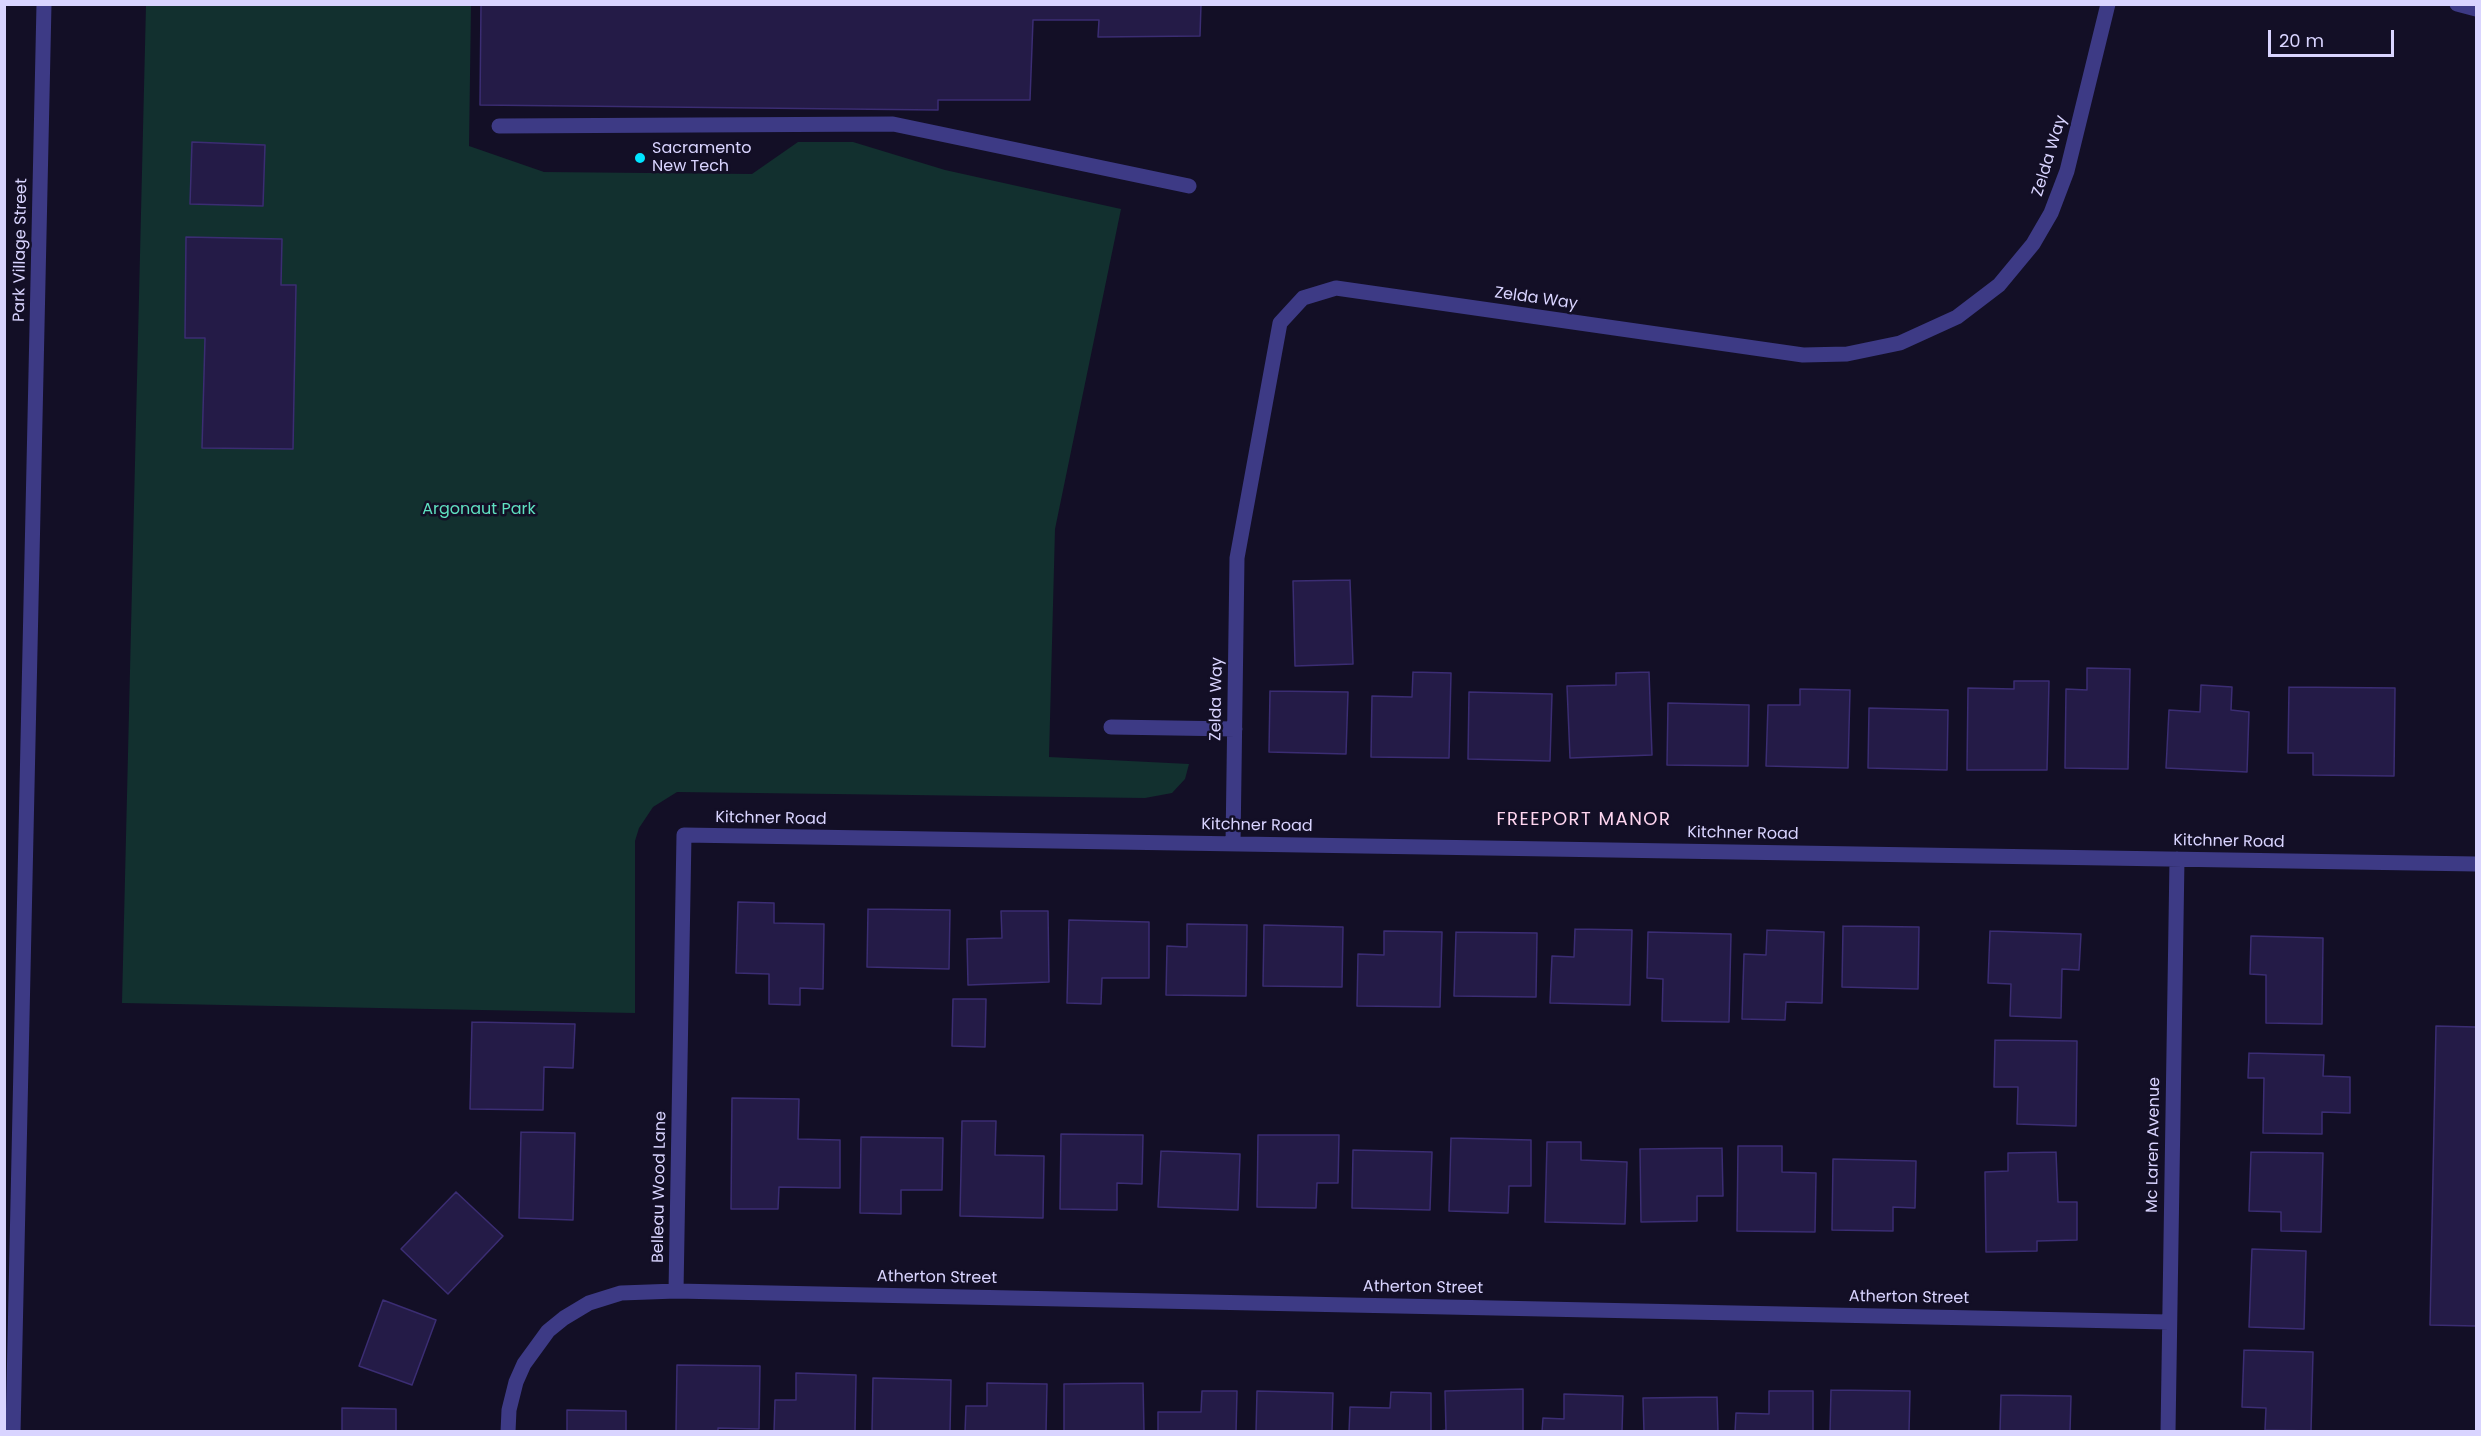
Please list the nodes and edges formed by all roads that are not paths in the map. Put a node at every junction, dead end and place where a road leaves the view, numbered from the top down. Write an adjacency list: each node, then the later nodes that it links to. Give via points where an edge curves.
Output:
1 (44, 4): 15 (street, Park Village Street)
2 (2108, 4): 8 (street, Zelda Way, via 2067,171 2051,213 2033,243 1999,285 1957,318 1900,343 1847,354 1803,355 1336,288 1303,298 1280,323 1237,558)
3 (2457, 4): 4 (street)
4 (2476, 9)
5 (500, 126): 6 (street, via 893,124)
6 (1189, 186)
7 (1111, 727): 8 (street)
8 (1235, 729): 10 (street, Zelda Way)
9 (684, 835): 10 (street, Kitchner Road); 13 (street, Belleau Wood Lane)
10 (1233, 844): 11 (street, Kitchner Road)
11 (2176, 859): 12 (street, Kitchner Road); 14 (street, Mc Laren Avenue)
12 (2476, 864)
13 (676, 1291): 14 (street, Atherton Street); 16 (street, via 621,1293 589,1304 548,1331 516,1382)
14 (2169, 1322): 17 (street, Mc Laren Avenue)
15 (13, 1431)
16 (508, 1431)
17 (2168, 1431)

